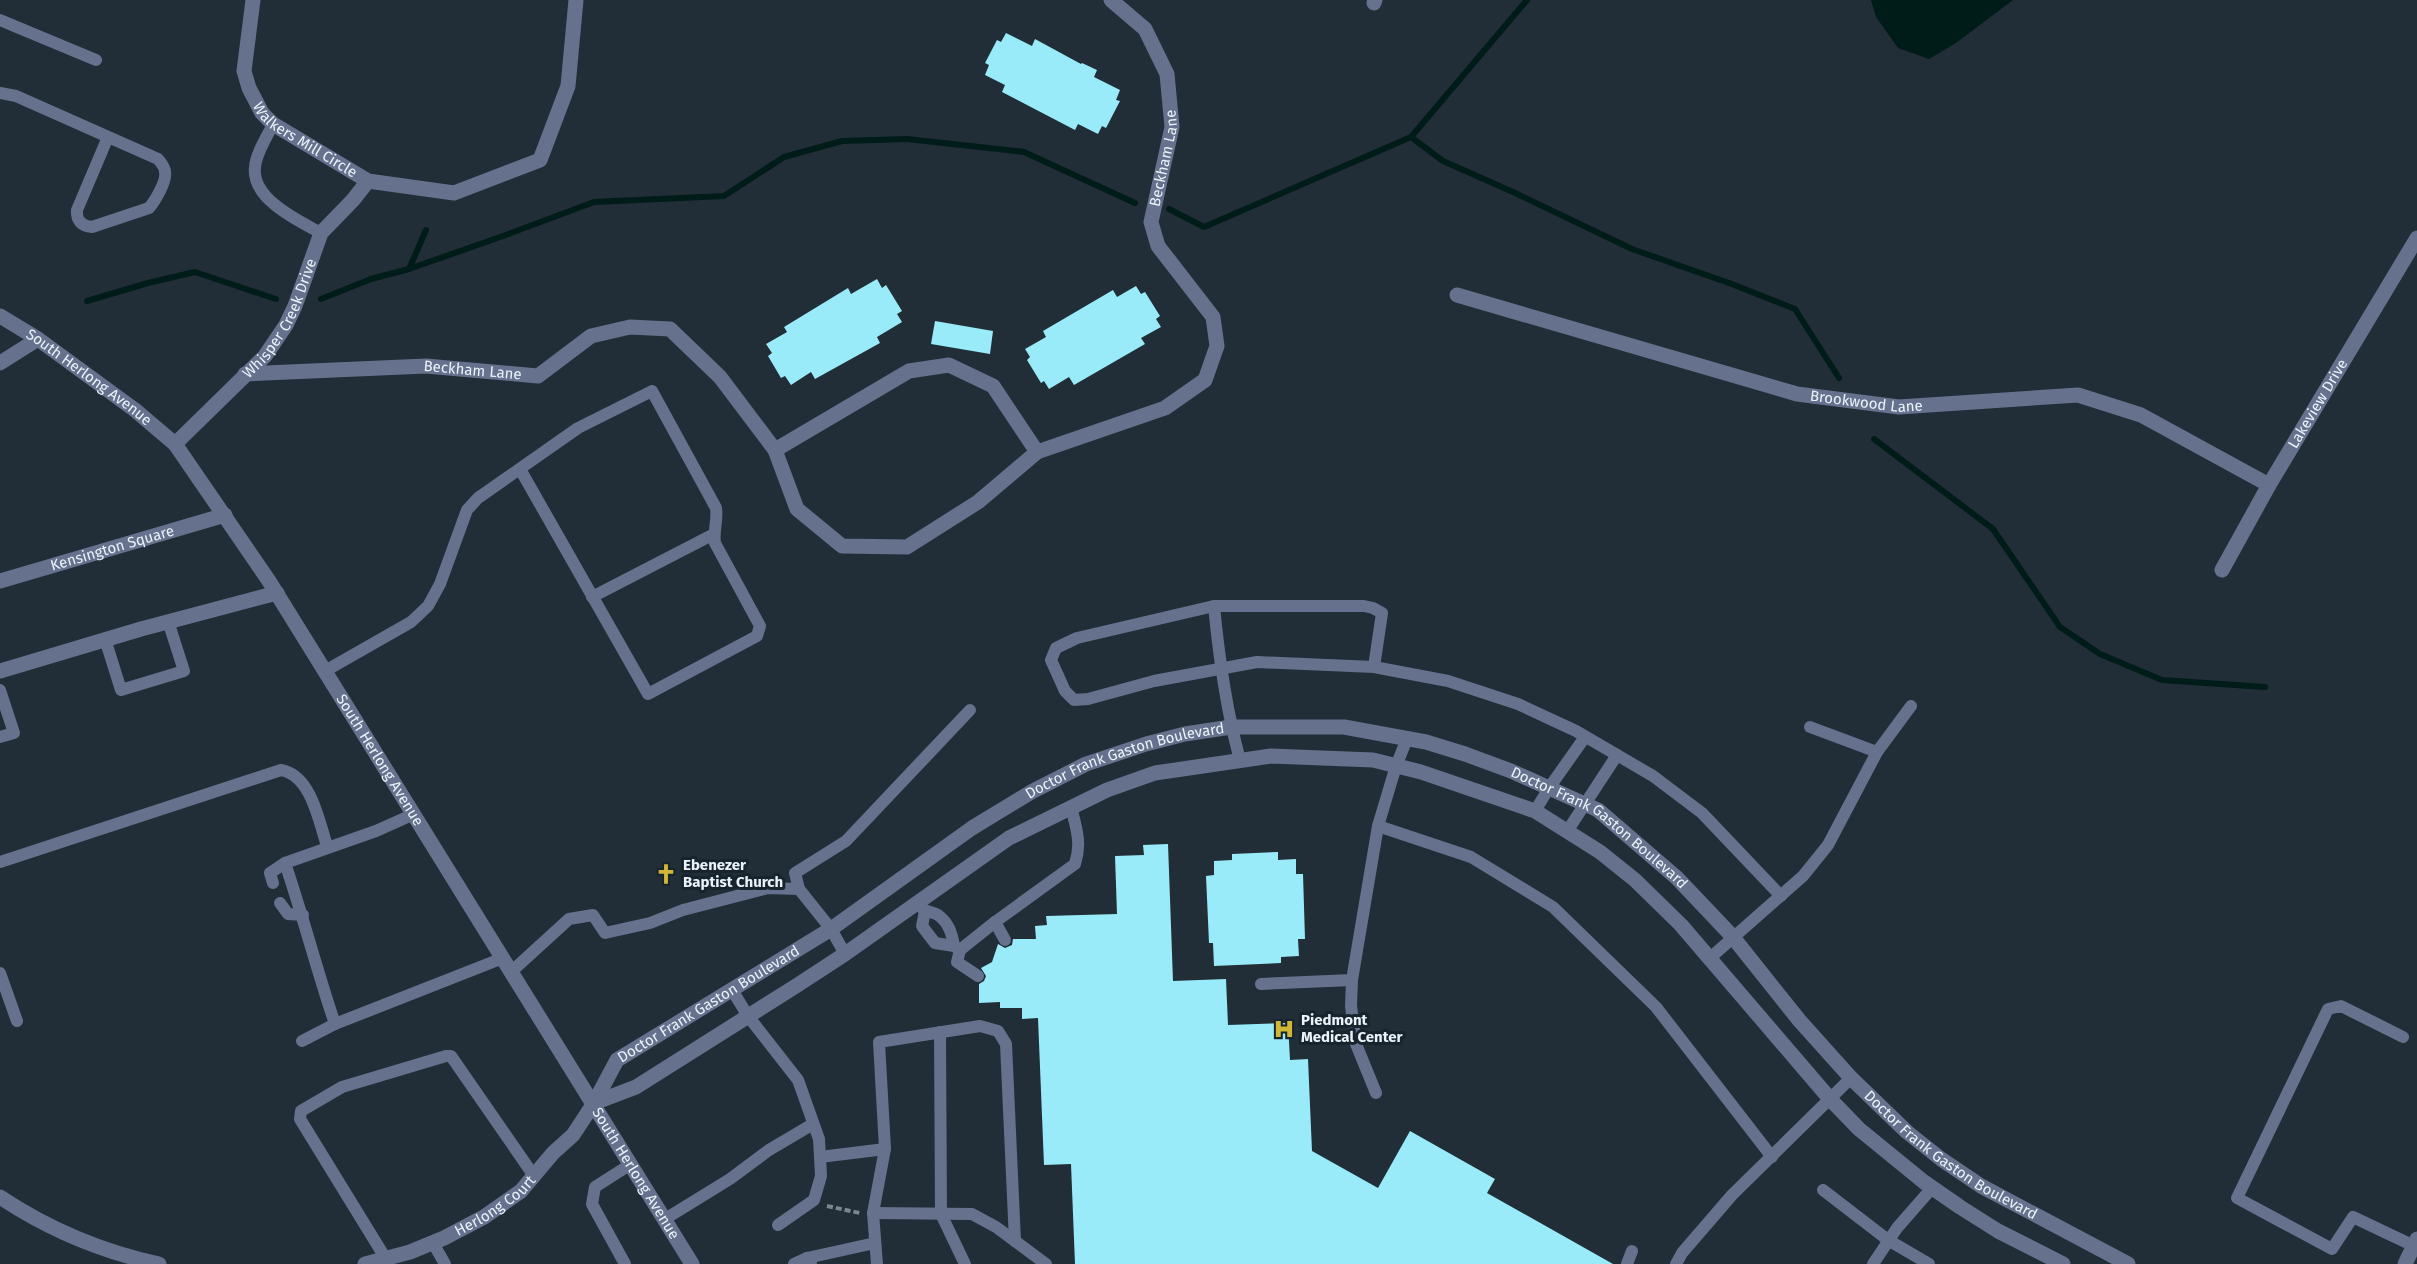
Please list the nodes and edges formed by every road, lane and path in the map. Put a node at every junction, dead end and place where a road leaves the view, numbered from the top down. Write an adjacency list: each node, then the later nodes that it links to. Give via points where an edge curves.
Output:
1 (253, 0): 7 (street, Walkers Mill Circle, via 244,71 255,100)
2 (576, 0): 9 (street, Walkers Mill Circle, via 568,86 540,160 454,193)
3 (1111, 0): 19 (street, Beckham Lane, via 1146,29 1167,74 1172,127 1151,222 1158,246 1213,317 1217,346 1205,380 1165,408)
4 (0, 20): 5 (lane)
5 (96, 60)
6 (0, 93): 8 (lane, via 16,96)
7 (273, 124): 9 (street, Walkers Mill Circle); 10 (lane, via 255,167 258,182 273,204)
8 (108, 137): 8 (lane, via 158,159 166,170 165,176 149,208 86,226 80,223 77,210)
9 (369, 181): 10 (street, Whisper Creek Drive)
10 (321, 233): 16 (street, Whisper Creek Drive, via 286,325 265,356)
11 (2417, 238): 21 (street, Lakeview Drive)
12 (1457, 295): 21 (street, Brookwood Lane, via 1797,394 1899,407 2078,395 2141,415)
13 (0, 316): 14 (street, South Herlong Avenue)
14 (38, 339): 15 (street); 17 (street, South Herlong Avenue)
15 (0, 363)
16 (245, 374): 17 (street, Whisper Creek Drive); 18 (street, Beckham Lane, via 426,366 538,376 591,336 630,327 670,329 720,377)
17 (175, 444): 22 (street, South Herlong Avenue)
18 (775, 450): 19 (street, via 909,371 949,365 993,386); 19 (street, Beckham Lane, via 797,509 842,546 907,547 978,502)
19 (1037, 452)
20 (520, 469): 23 (lane, via 578,428 652,391 716,508); 27 (lane); 34 (lane, via 467,510 428,606 411,621)
21 (2269, 485): 24 (street, Lakeview Drive)
22 (225, 515): 25 (street, Kensington Square); 26 (street, South Herlong Avenue)
23 (714, 534): 27 (lane); 27 (lane, via 760,632 648,694)
24 (2222, 570)
25 (0, 581)
26 (277, 593): 29 (street); 34 (street, South Herlong Avenue)
27 (592, 597)
28 (1214, 606): 31 (lane); 31 (lane, via 1077,638 1056,648 1051,660 1065,691 1074,700); 32 (lane, via 1373,608 1382,613)
29 (168, 621): 30 (street); 30 (lane, via 184,671 121,690)
30 (105, 639): 33 (street)
31 (1220, 667): 32 (lane, via 1257,662); 39 (lane)
32 (1374, 667): 41 (lane, via 1458,684 1518,704)
33 (0, 671)
34 (326, 671): 51 (street, South Herlong Avenue)
35 (0, 690): 40 (lane, via 14,733)
36 (1911, 706): 43 (lane)
37 (970, 710): 58 (lane, via 846,841 795,873)
38 (1810, 727): 43 (lane)
39 (1231, 728): 42 (street, Doctor Frank Gaston Boulevard, via 1344,727); 45 (lane); 64 (street, Doctor Frank Gaston Boulevard, via 1146,744 1077,768 972,828)
40 (0, 737)
41 (1585, 737): 44 (lane); 47 (lane)
42 (1407, 739): 46 (lane); 47 (street, Doctor Frank Gaston Boulevard, via 1465,754)
43 (1877, 752): 59 (lane, via 1828,845)
44 (1617, 755): 48 (lane); 59 (lane, via 1702,813)
45 (1240, 760): 46 (street, Doctor Frank Gaston Boulevard, via 1270,756 1373,760); 49 (street, Doctor Frank Gaston Boulevard, via 1155,773)
46 (1396, 766): 50 (street, Doctor Frank Gaston Boulevard); 52 (lane)
47 (1549, 788): 48 (street, Doctor Frank Gaston Boulevard); 50 (lane)
48 (1584, 804): 53 (lane); 65 (street, Doctor Frank Gaston Boulevard, via 1598,810 1677,878)
49 (1071, 807): 61 (street, Doctor Frank Gaston Boulevard, via 1009,838); 63 (lane, via 1079,836 1075,864)
50 (1535, 812): 53 (street, Doctor Frank Gaston Boulevard)
51 (414, 814): 54 (lane); 70 (street, South Herlong Avenue)
52 (1378, 826): 73 (lane); 89 (lane, via 1471,857 1553,907 1656,1007)
53 (1568, 830): 69 (street, Doctor Frank Gaston Boulevard, via 1635,880)
54 (327, 846): 55 (lane, via 312,802 299,779 290,771 281,770); 56 (lane)
55 (0, 861)
56 (285, 862): 57 (lane, via 270,873); 62 (lane)
57 (273, 883)
58 (799, 889): 64 (lane); 70 (lane, via 768,888 605,933 593,915 568,919)
59 (1781, 896): 65 (lane)
60 (280, 903): 62 (lane, via 288,914)
61 (921, 907): 67 (lane, via 938,914 951,930); 67 (lane, via 922,926 935,943); 68 (street, Doctor Frank Gaston Boulevard)
62 (303, 915): 78 (lane)
63 (995, 922): 66 (lane); 67 (lane)
64 (831, 929): 68 (lane); 75 (street, Doctor Frank Gaston Boulevard)
65 (1732, 936): 69 (lane); 82 (street, Doctor Frank Gaston Boulevard)
66 (1005, 939)
67 (957, 948): 72 (lane, via 957,962)
68 (845, 954): 76 (street, Doctor Frank Gaston Boulevard)
69 (1710, 958): 84 (street, Doctor Frank Gaston Boulevard)
70 (507, 965): 78 (lane); 85 (street, South Herlong Avenue)
71 (0, 973): 77 (lane)
72 (978, 975)
73 (1352, 980): 74 (lane); 83 (lane, via 1356,1044)
74 (1261, 984)
75 (732, 990): 76 (lane); 85 (street, Doctor Frank Gaston Boulevard, via 617,1060)
76 (748, 1016): 85 (street, Doctor Frank Gaston Boulevard, via 636,1087); 86 (lane, via 798,1080)
77 (17, 1021)
78 (335, 1024): 81 (lane)
79 (940, 1032): 87 (lane, via 879,1042); 97 (lane); 101 (lane, via 980,1026 998,1031 1006,1044)
80 (2403, 1037): 104 (lane, via 2341,1006 2328,1009 2237,1198 2332,1249 2353,1217)
81 (302, 1041)
82 (1851, 1078): 84 (lane); 122 (street, Doctor Frank Gaston Boulevard, via 1907,1131 1971,1179)
83 (1376, 1093)
84 (1830, 1099): 89 (lane); 92 (street, Doctor Frank Gaston Boulevard, via 1859,1129)
85 (594, 1103): 90 (street, South Herlong Avenue); 91 (street, Herlong Court, via 573,1135)
86 (813, 1124): 88 (lane); 98 (lane)
87 (885, 1149): 88 (lane); 96 (lane)
88 (820, 1157): 95 (lane, via 821,1176)
89 (1772, 1157): 118 (lane, via 1732,1195)
90 (631, 1164): 98 (street, South Herlong Avenue); 111 (lane, via 596,1187 592,1204)
91 (534, 1176): 102 (street, Herlong Court, via 521,1191 484,1217); 106 (lane, via 451,1056 342,1087 301,1111 300,1119)
92 (1932, 1188): 100 (lane); 121 (street, Doctor Frank Gaston Boulevard, via 1998,1231)
93 (1823, 1190): 100 (lane)
94 (0, 1197): 108 (street, via 87,1242)
95 (814, 1200): 96 (path, via 829,1207); 99 (lane)
96 (873, 1213): 97 (lane); 103 (lane)
97 (941, 1214): 101 (lane, via 972,1214); 115 (lane)
98 (665, 1219): 112 (street, South Herlong Avenue)
99 (778, 1225)
100 (1888, 1240): 119 (lane); 120 (lane)
101 (1015, 1241): 116 (lane)
102 (433, 1243): 106 (street, Herlong Court); 110 (lane)
103 (875, 1243): 107 (lane); 114 (lane)
104 (2415, 1243): 123 (street)
105 (1632, 1251): 117 (lane)
106 (386, 1259): 109 (street, Herlong Court)
107 (809, 1261): 113 (lane)
108 (159, 1264)
109 (365, 1264)
110 (445, 1264)
111 (625, 1264)
112 (692, 1264)
113 (794, 1264)
114 (877, 1264)
115 (965, 1264)
116 (1046, 1264)
117 (1627, 1264)
118 (1676, 1264)
119 (1873, 1264)
120 (1929, 1264)
121 (2064, 1264)
122 (2128, 1264)
123 (2405, 1264)

